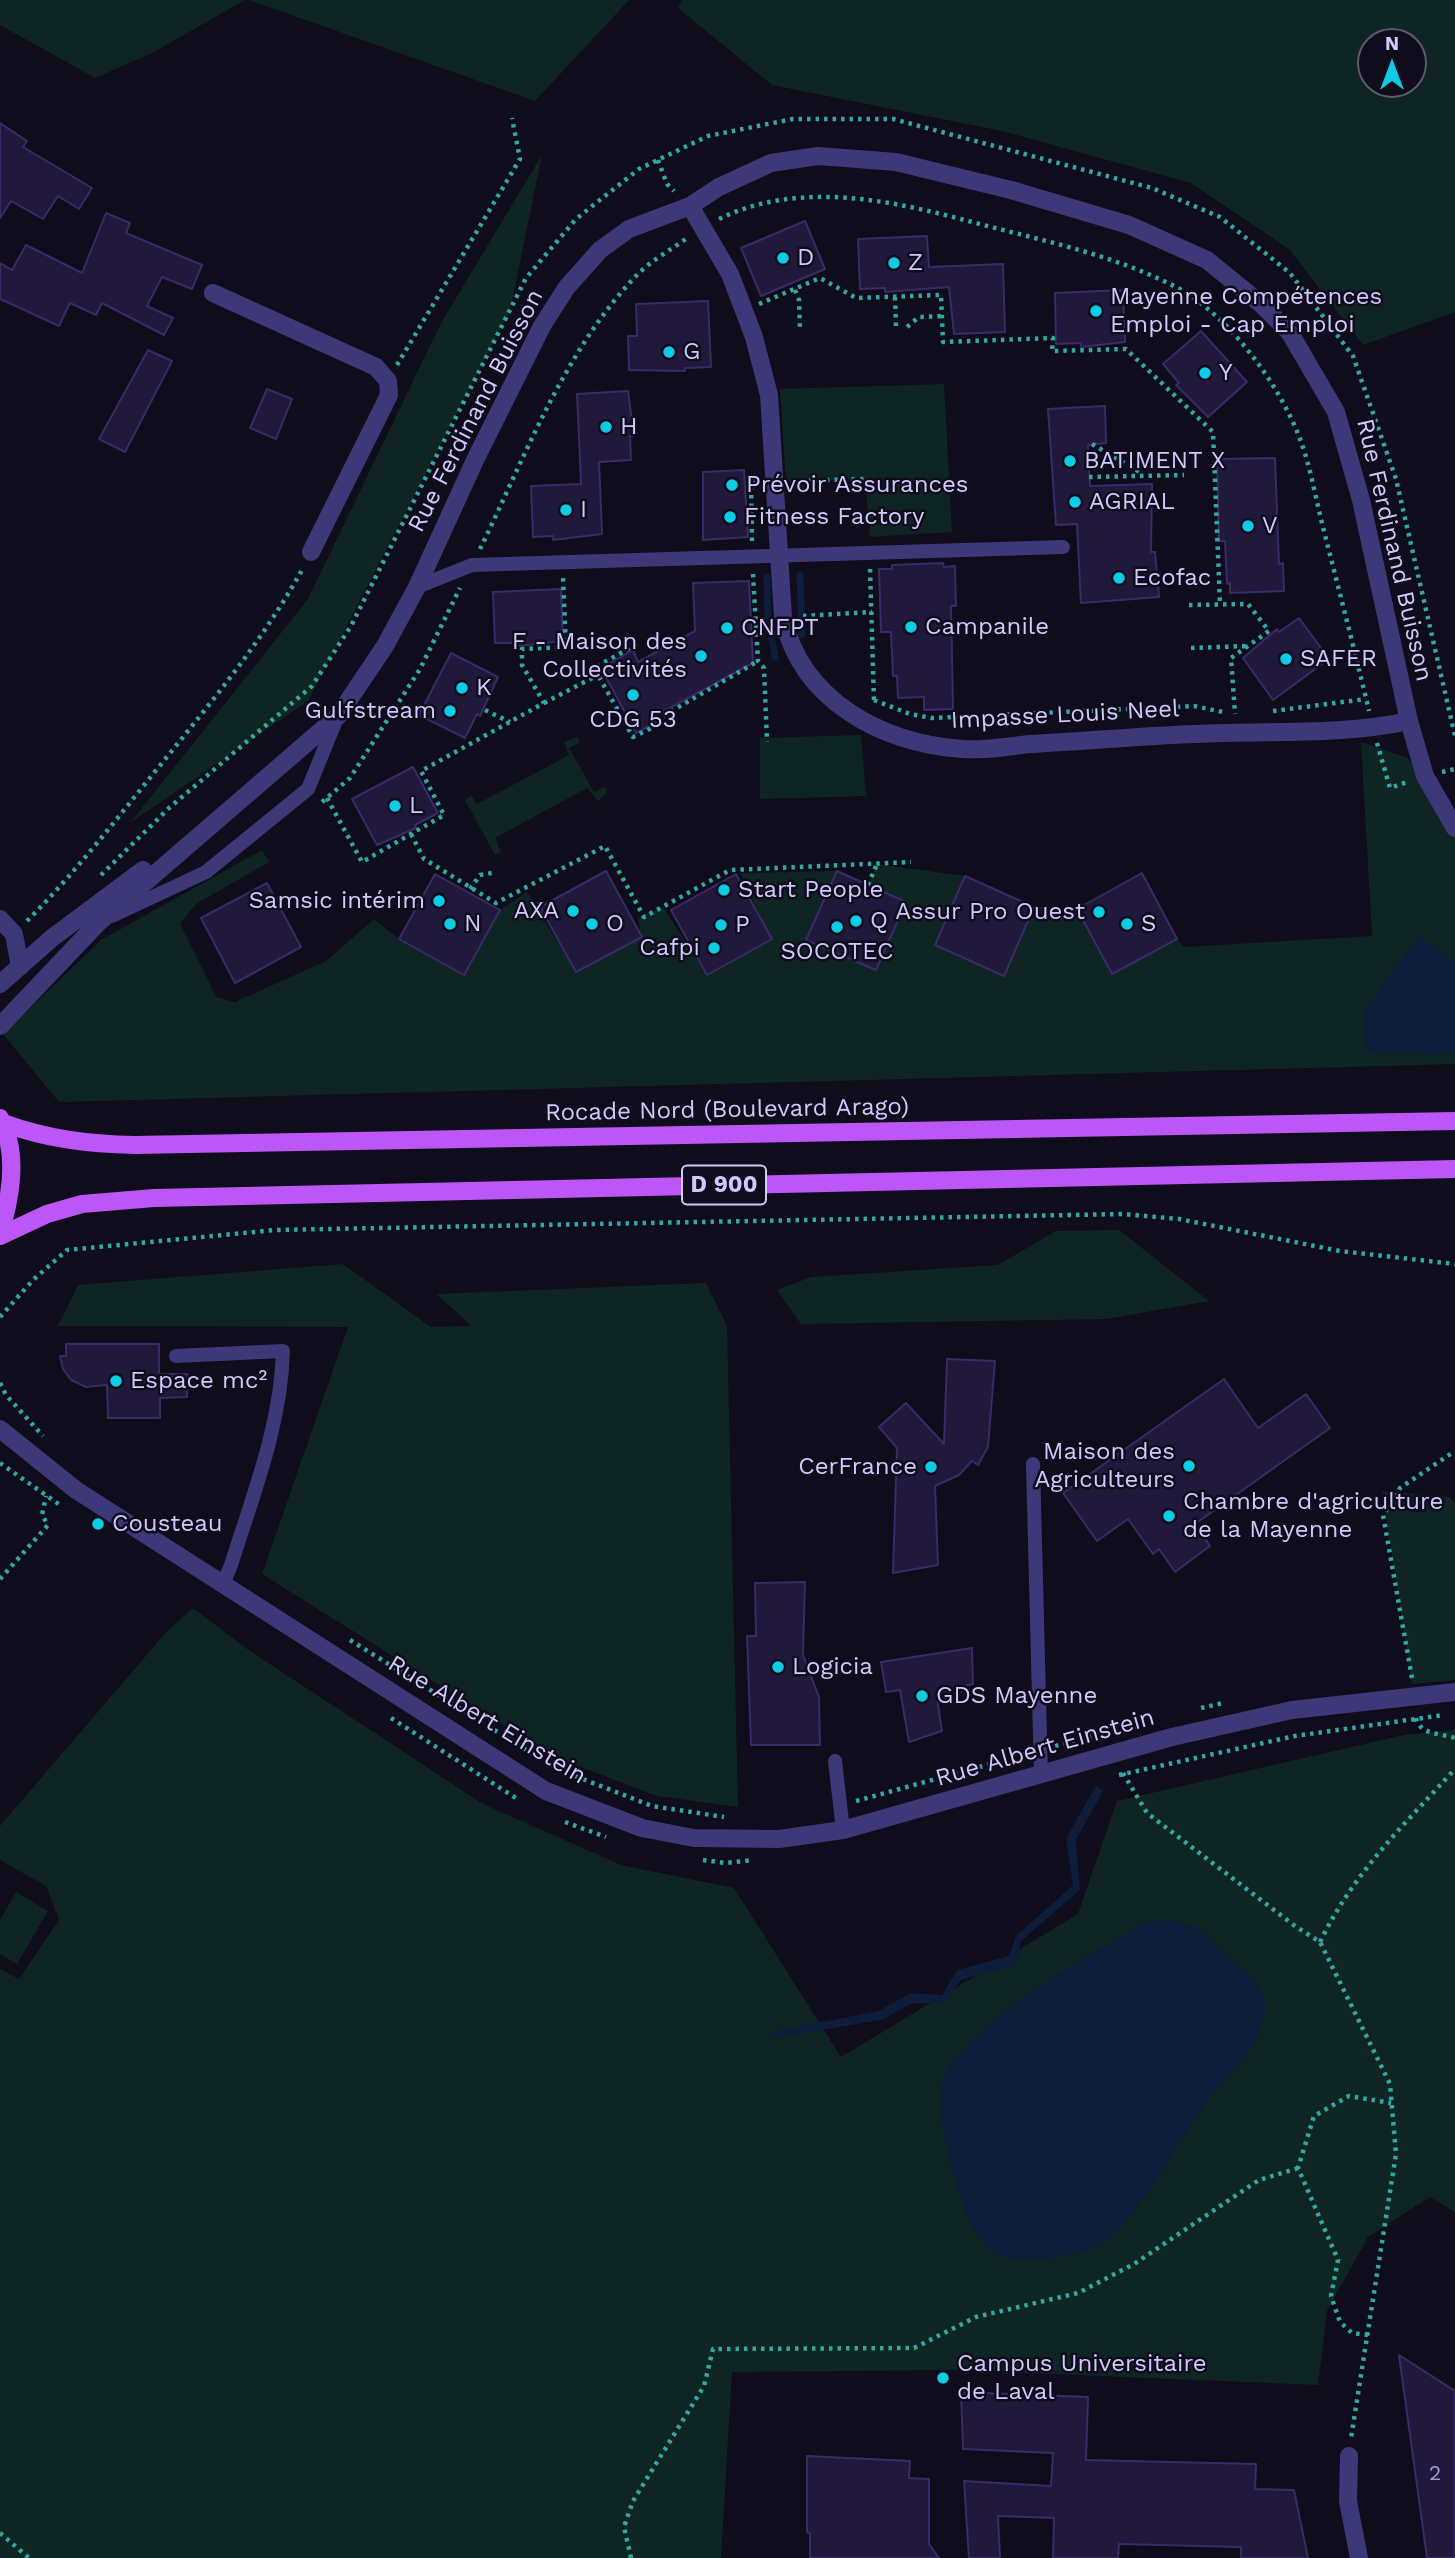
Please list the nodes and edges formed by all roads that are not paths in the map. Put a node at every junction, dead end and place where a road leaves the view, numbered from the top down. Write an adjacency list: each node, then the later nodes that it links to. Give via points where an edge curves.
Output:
1 (690, 206): 5 (street, Impasse Louis Neel, via 730,274 769,395); 6 (street, Rue Ferdinand Buisson, via 629,229 600,250 567,287 542,326 476,458); 8 (street, Rue Ferdinand Buisson, via 771,163 818,156 896,162 1129,225 1207,260 1290,333 1336,412 1361,500)
2 (214, 293): 4 (street, via 376,366 388,381 389,395)
3 (1063, 547): 5 (lane)
4 (311, 552)
5 (780, 557): 6 (lane, via 472,565); 8 (street, Impasse Louis Neel, via 787,637 807,677 871,725 912,741 964,750 1237,720 1373,728)
6 (417, 587): 7 (street, Rue Ferdinand Buisson, via 385,646)
7 (338, 716): 9 (street, Rue Ferdinand Buisson); 12 (lane, via 308,789 206,872)
8 (1409, 721): 10 (street, Rue Ferdinand Buisson, via 1425,776)
9 (231, 806): 12 (street, Rue Ferdinand Buisson); 13 (street, Rue Ferdinand Buisson, via 52,938)
10 (1455, 828)
11 (0, 919): 13 (street, via 14,934)
12 (98, 923): 15 (street, Rue Ferdinand Buisson)
13 (20, 967): 14 (street, Rue Ferdinand Buisson)
14 (0, 984)
15 (0, 1026)
16 (1, 1120): 17 (main road, Rocade Nord (Boulevard Arago) / D 900, via 39,1136 79,1144 135,1145); 19 (main road, via 12,1161 10,1200)
17 (1455, 1121)
18 (1455, 1169): 19 (main road, D 900, via 154,1198 82,1204)
19 (0, 1235)
20 (176, 1356): 23 (lane, via 283,1352 282,1389 274,1425)
21 (2, 1430): 23 (street, Rue Albert Einstein, via 76,1490)
22 (1033, 1464): 26 (lane)
23 (223, 1584): 27 (street, Rue Albert Einstein, via 546,1791 590,1810 642,1828 694,1838 779,1839)
24 (1455, 1692): 26 (street, Rue Albert Einstein, via 1292,1710)
25 (835, 1762): 27 (lane)
26 (1041, 1776): 27 (street, Rue Albert Einstein)
27 (843, 1830)
28 (1349, 2456): 29 (street, via 1348,2501)
29 (1359, 2558)

